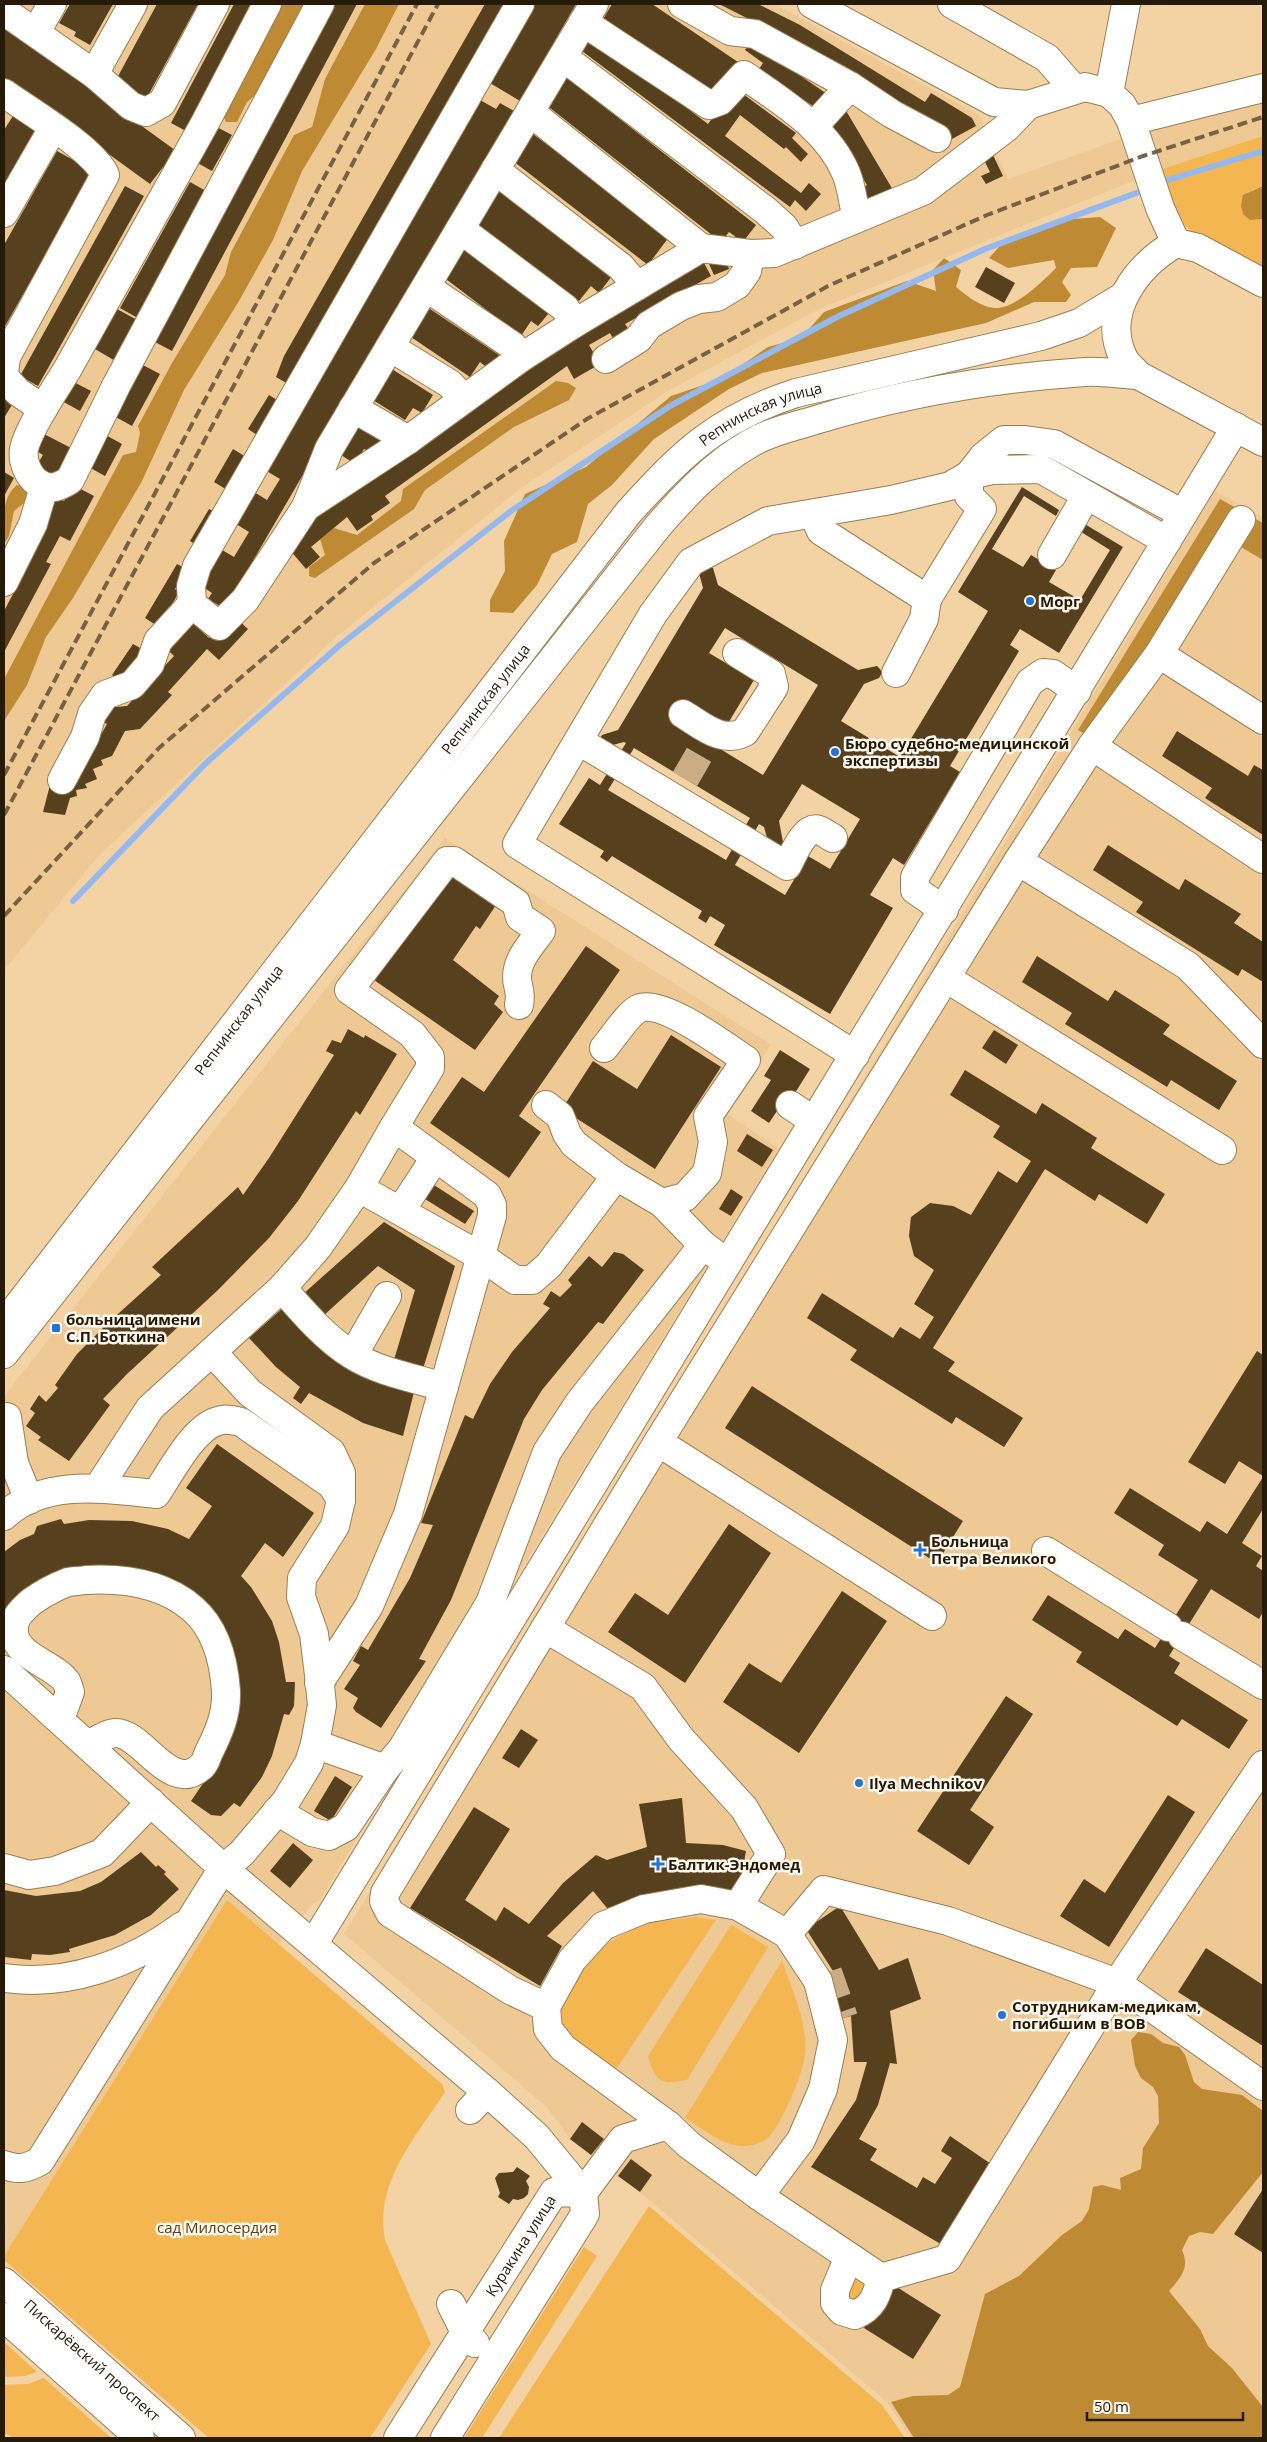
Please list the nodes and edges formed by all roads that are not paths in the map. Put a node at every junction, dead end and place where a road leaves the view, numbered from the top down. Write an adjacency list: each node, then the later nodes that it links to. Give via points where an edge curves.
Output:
1 (52, 4): 14 (street)
2 (133, 4): 16 (street)
3 (214, 4): 16 (street, via 162,103 146,112 131,106)
4 (267, 4): 49 (street, via 201,129)
5 (320, 4): 55 (street, via 116,386 70,480 57,488)
6 (520, 4): 65 (street, via 197,566 191,586)
7 (682, 4): 13 (street)
8 (812, 4): 23 (street, via 994,102)
9 (952, 4): 20 (street, via 1046,58)
10 (1126, 4): 21 (street)
11 (4, 11): 14 (street)
12 (589, 13): 15 (street); 17 (street, via 709,105 720,102)
13 (730, 31): 17 (street, via 746,61 748,68); 18 (street, via 755,34)
14 (36, 32): 16 (street)
15 (563, 56): 24 (street); 34 (street, via 765,210 784,227)
16 (94, 74)
17 (744, 75): 26 (street)
18 (850, 86): 26 (street); 28 (street)
19 (1263, 88): 25 (street)
20 (1074, 89): 21 (street, via 1085,87); 23 (street)
21 (1109, 93): 25 (street, via 1122,105)
22 (5, 97): 27 (street)
23 (1028, 106): 31 (street, via 1007,127 923,191)
24 (530, 112): 29 (street); 35 (street)
25 (1131, 121): 33 (street, via 1160,208)
26 (813, 127): 31 (street, via 828,143 846,173)
27 (53, 128): 30 (street); 45 (street, via 96,161 106,175 6,357)
28 (937, 138)
29 (495, 170): 32 (street); 38 (street, via 621,267)
30 (4, 213)
31 (856, 218): 34 (street)
32 (460, 229): 39 (street); 41 (street, via 565,308)
33 (1176, 243): 37 (street, via 1198,248); 40 (street, via 1148,263)
34 (795, 244): 36 (street, via 774,253)
35 (701, 248): 36 (street); 38 (street)
36 (750, 254): 44 (street, via 747,271 737,286 717,297 681,306 649,325 638,338)
37 (1263, 283)
38 (637, 286): 41 (street)
39 (426, 287): 42 (street); 43 (street, via 513,346)
40 (1124, 296): 46 (street, via 1116,317 1116,338 1124,358); 103 (street, Репнинская улица, via 1079,324 1041,336 796,393 766,403 700,440 665,472 628,513)
41 (575, 323): 43 (street)
42 (390, 346): 47 (street, via 450,384); 48 (street)
43 (522, 357): 47 (street)
44 (606, 359)
45 (4, 375): 49 (street, via 18,392)
46 (1138, 375): 50 (street); 77 (street, Репнинская улица, via 1087,372 972,385 840,413 752,442 716,466 658,526)
47 (464, 398): 51 (street)
48 (353, 408): 51 (street); 57 (street, via 329,449)
49 (43, 409): 53 (street)
50 (1236, 427): 52 (street); 59 (street)
51 (408, 440): 57 (street)
52 (1263, 442)
53 (14, 450): 55 (street, via 33,479)
54 (969, 475): 56 (street, via 992,470 1042,470); 58 (street, via 950,486); 59 (street, via 983,457 1004,440 1054,444); 64 (street, via 969,496 982,510)
55 (44, 487): 63 (street, via 32,524)
56 (1086, 496): 61 (street); 62 (street)
57 (306, 506): 65 (street, via 245,600 219,626)
58 (813, 514): 64 (street, via 820,531); 74 (street, via 768,521 691,562 654,614)
59 (1183, 514): 61 (street)
60 (1241, 520): 67 (street)
61 (1167, 541): 69 (street)
62 (1052, 555)
63 (4, 582)
64 (927, 599): 68 (street, via 924,620)
65 (192, 604): 76 (street, via 158,641 150,664 132,685 106,695 92,714 85,737)
66 (737, 653): 71 (street, via 772,674 774,687 745,732 729,737 710,737)
67 (1159, 654): 72 (street); 75 (street)
68 (896, 673)
69 (1076, 690): 70 (street, via 1053,674 1043,673 1030,682); 73 (street)
70 (1016, 706): 73 (street); 82 (street, via 916,877 915,890)
71 (683, 714)
72 (1263, 720)
73 (1052, 730): 82 (street)
74 (579, 741): 78 (street, via 679,788 787,866 811,830 818,829); 87 (street, via 517,844)
75 (1092, 746): 79 (street); 81 (street)
76 (62, 780)
77 (414, 835): 80 (street); 105 (street, Репнинская улица)
78 (833, 838)
79 (1263, 859)
80 (447, 861): 84 (street, via 454,861 516,903 520,917 541,931 520,962 517,978 521,992); 91 (street, via 349,990 412,1034 430,1057 430,1068)
81 (1018, 861): 83 (street); 85 (street, via 1188,966)
82 (944, 910): 87 (street)
83 (946, 978): 92 (street); 109 (street)
84 (519, 1005)
85 (1263, 1044)
86 (604, 1048): 96 (street, via 630,1016 640,1008 652,1008 678,1016 746,1060 708,1116 713,1142 707,1173 685,1197)
87 (856, 1055): 90 (street)
88 (546, 1105): 94 (street, via 560,1116 574,1144)
89 (790, 1105): 90 (street)
90 (814, 1121): 100 (street)
91 (394, 1127): 93 (street); 95 (street)
92 (1222, 1150)
93 (435, 1158): 97 (street); 99 (street, via 487,1195 492,1205)
94 (616, 1176): 96 (street); 99 (street, via 549,1266 532,1280 514,1280)
95 (359, 1188): 97 (street); 101 (street, via 318,1247)
96 (662, 1203): 98 (street)
97 (401, 1210): 99 (street)
98 (704, 1245): 100 (street); 124 (street, via 579,1403 547,1452 490,1602 402,1749)
99 (482, 1257): 107 (street)
100 (729, 1263): 131 (street)
101 (282, 1288): 104 (street); 106 (street, via 316,1326)
102 (387, 1296): 106 (street)
103 (4, 1324)
104 (213, 1353): 110 (street, via 150,1408); 112 (street, via 250,1393 331,1452 341,1473)
105 (4, 1354)
106 (353, 1356): 107 (street)
107 (444, 1387): 118 (street, via 408,1514 368,1606)
108 (7, 1417): 111 (street, via 14,1463)
109 (658, 1442): 115 (street); 116 (street)
110 (98, 1488): 111 (street, via 42,1494); 112 (street, via 156,1494 200,1431 218,1420 230,1419 241,1422 332,1485)
111 (29, 1500): 113 (street)
112 (341, 1500): 118 (street, via 335,1526 302,1578 300,1597 314,1634)
113 (4, 1516)
114 (1046, 1551): 119 (street)
115 (932, 1616)
116 (546, 1628): 129 (street, via 643,1687 681,1739 744,1808 771,1854); 136 (street, via 385,1892 384,1901 390,1913 510,1990)
117 (4, 1670): 120 (street)
118 (319, 1682): 121 (street, via 322,1705)
119 (1263, 1685)
120 (60, 1719): 122 (street); 122 (street, via 70,1692 66,1681 20,1647 14,1636 14,1623 22,1610 38,1597 69,1582 103,1579 138,1583 172,1594 194,1610 212,1634 225,1669 227,1707 221,1729 203,1765 192,1772 175,1772 157,1762 129,1735 114,1733)
121 (315, 1744): 124 (street); 126 (street, via 308,1763)
122 (88, 1745): 125 (street)
123 (1263, 1765): 135 (street)
124 (385, 1769): 126 (street, via 346,1827 329,1836 312,1832)
125 (151, 1802): 127 (street, via 102,1853 55,1871 29,1875); 128 (street)
126 (277, 1810): 128 (street, via 241,1854)
127 (4, 1868)
128 (223, 1868): 130 (street); 131 (street)
129 (738, 1906): 132 (street); 136 (street, via 701,1899 644,1908 603,1926 572,1960)
130 (189, 1921): 134 (street, via 136,1955 101,1969 63,1978); 143 (street, via 40,2161 17,2170)
131 (314, 1943): 144 (street, via 478,2101 537,2137)
132 (794, 1943): 133 (street); 135 (street, via 824,1890 948,1920); 138 (street, via 818,1981 833,2040)
133 (828, 1972)
134 (4, 1978)
135 (1117, 1983): 139 (street); 147 (street, via 947,2259)
136 (546, 2006): 140 (street, via 548,2029 563,2048)
137 (844, 2018): 138 (street)
138 (828, 2064): 145 (street, via 823,2089 801,2140)
139 (1263, 2086)
140 (622, 2092): 141 (street); 142 (street)
141 (668, 2125): 142 (street); 145 (street, via 689,2145)
142 (624, 2139): 144 (street)
143 (4, 2165)
144 (584, 2193): 151 (street, Куракина улица, via 554,2192); 152 (street, via 585,2214)
145 (759, 2196): 146 (street)
146 (849, 2256): 147 (street); 147 (street, via 835,2290 835,2303 842,2311 855,2315 867,2310 877,2295)
147 (881, 2278)
148 (4, 2282): 154 (street, Пискарёвский проспект)
149 (451, 2304): 151 (street)
150 (4, 2317): 153 (street, Пискарёвский проспект)
151 (465, 2332): 152 (street); 155 (street, Куракина улица)
152 (492, 2362): 156 (street)
153 (140, 2438)
154 (181, 2438)
155 (398, 2438)
156 (445, 2438)

